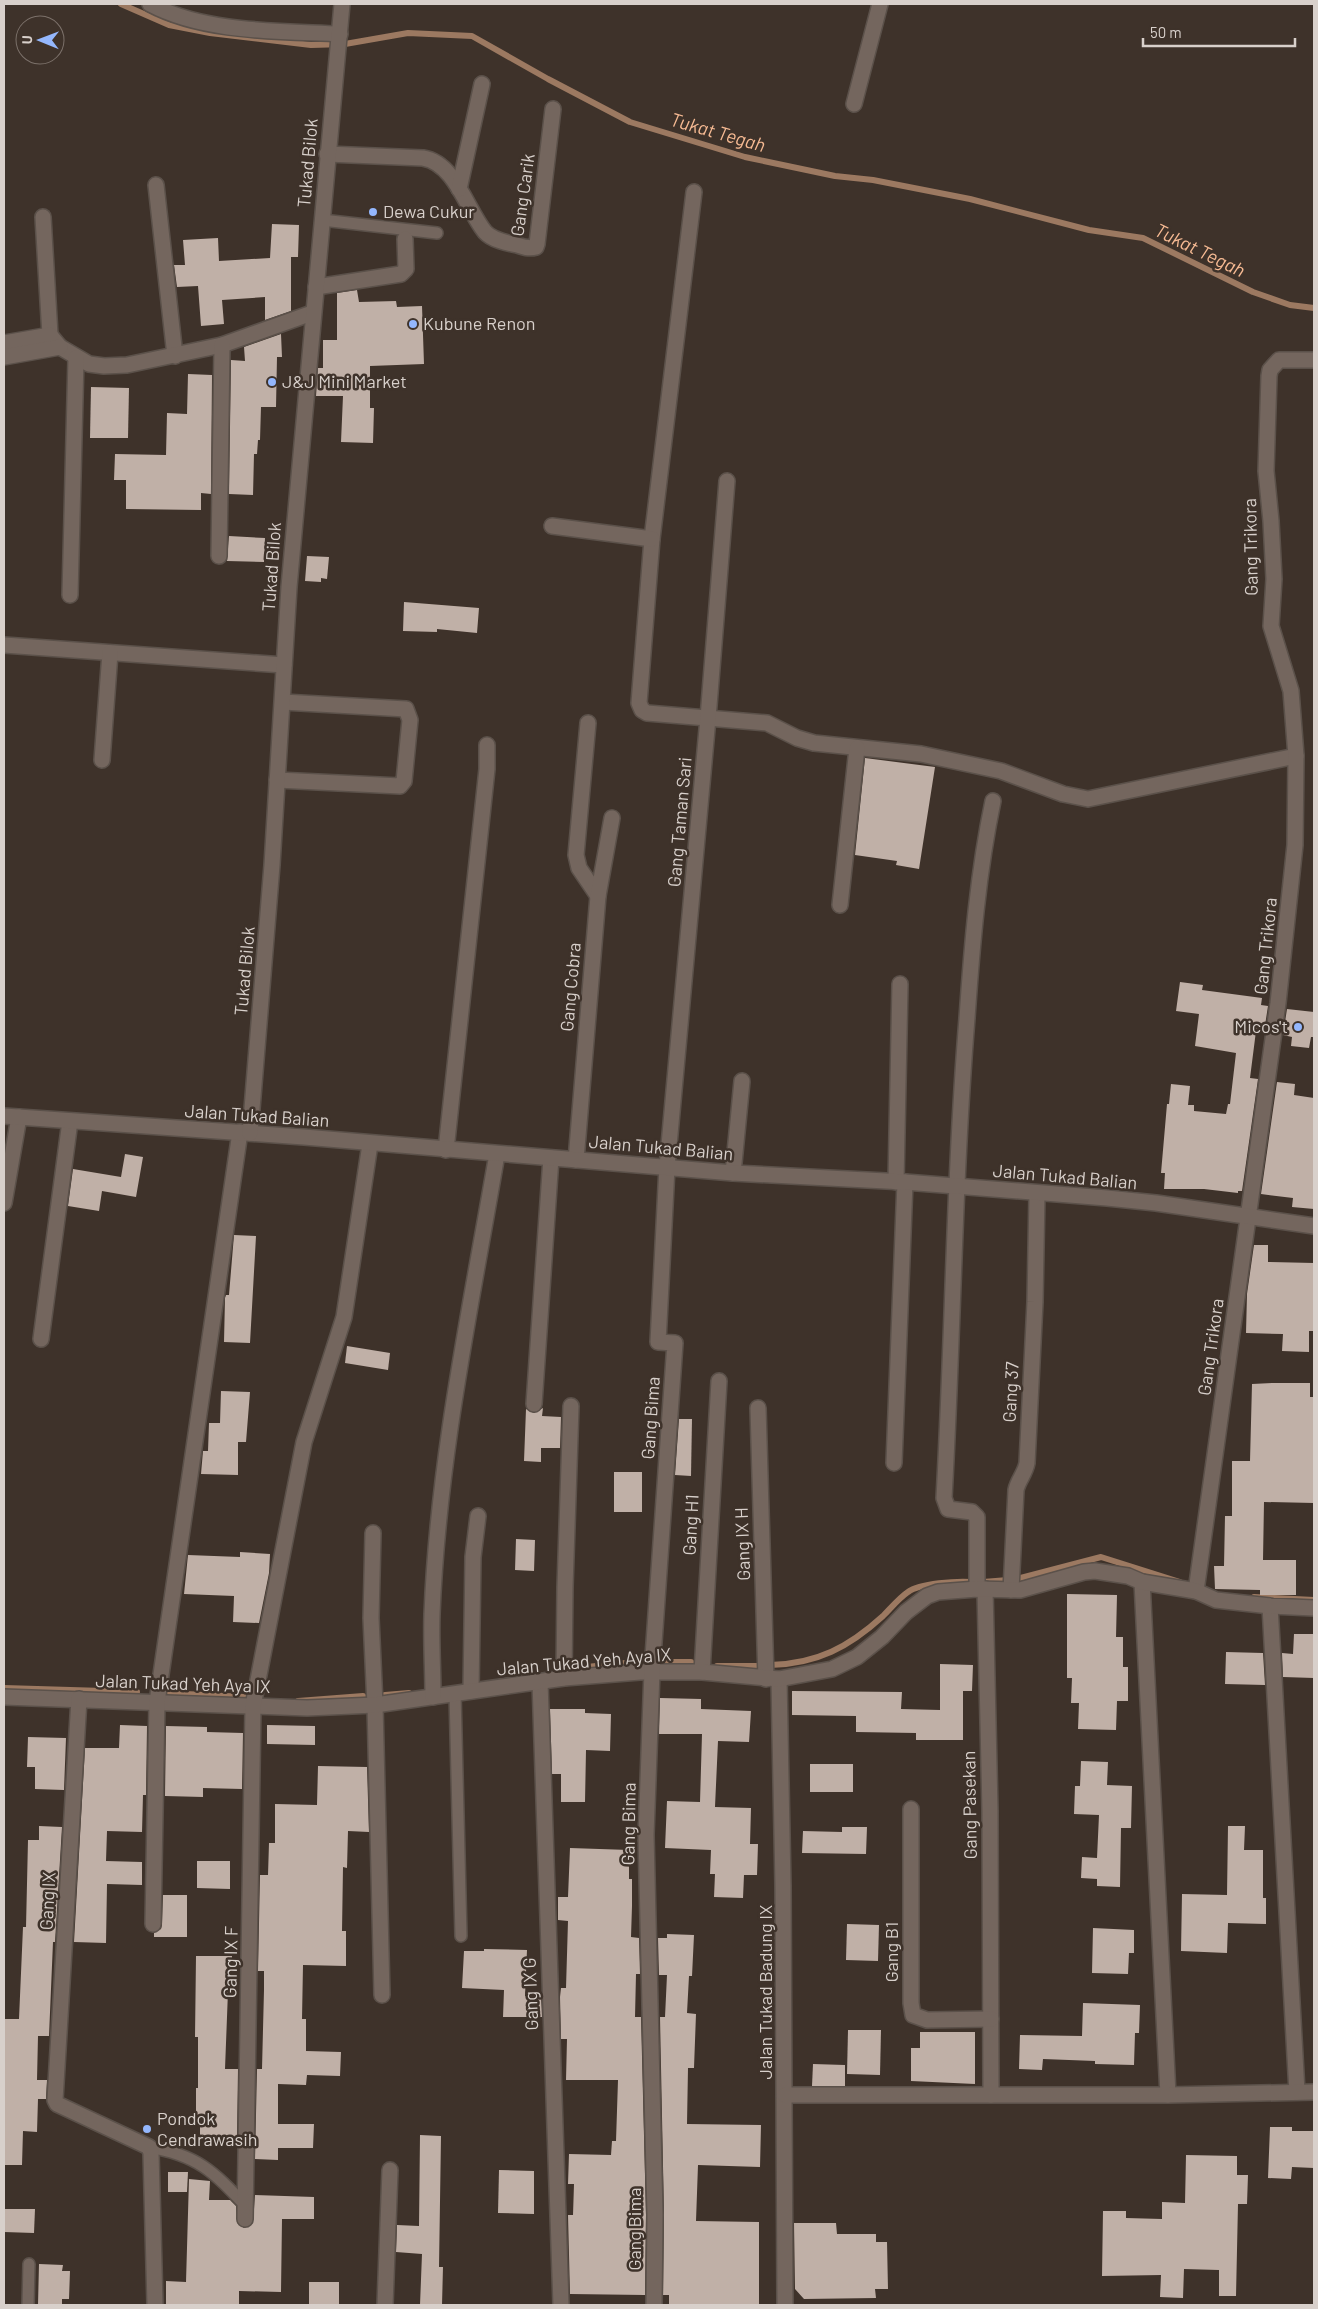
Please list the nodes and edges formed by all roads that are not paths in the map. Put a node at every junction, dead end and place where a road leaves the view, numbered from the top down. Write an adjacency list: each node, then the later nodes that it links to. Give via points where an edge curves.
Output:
1 (152, 4): 4 (street, via 208,24)
2 (342, 4): 4 (street, Tukad Bilok)
3 (880, 4): 6 (street)
4 (340, 37): 8 (street, Tukad Bilok)
5 (482, 84): 10 (street)
6 (854, 104)
7 (553, 109): 10 (street, Gang Carik, via 536,247 508,244 489,236)
8 (327, 154): 10 (street, Gang Carik, via 429,159 438,164); 13 (street, Tukad Bilok)
9 (156, 185): 22 (street)
10 (459, 189)
11 (694, 192): 28 (street)
12 (44, 218): 18 (street)
13 (322, 220): 14 (lane); 16 (street, Tukad Bilok)
14 (437, 233)
15 (405, 239): 16 (street, via 406,269 401,274)
16 (316, 287): 17 (street, Tukad Bilok)
17 (312, 313): 20 (street); 33 (street, Tukad Bilok)
18 (50, 335): 19 (street); 21 (street)
19 (4, 343)
20 (222, 345): 22 (street); 29 (street)
21 (60, 347): 23 (street); 24 (street)
22 (175, 356): 24 (street, via 104,366)
23 (4, 357)
24 (76, 358): 30 (street)
25 (1314, 360): 39 (street, Gang Trikora, via 1285,359 1274,364 1269,376 1266,428 1274,571 1271,626 1291,691)
26 (727, 481): 35 (street, Gang Taman Sari)
27 (552, 526): 28 (street)
28 (652, 539): 35 (street, via 639,703 647,713)
29 (219, 556)
30 (70, 595)
31 (4, 645): 32 (street)
32 (110, 653): 33 (street); 40 (street)
33 (284, 665): 34 (street, Tukad Bilok)
34 (282, 702): 41 (street, Tukad Bilok); 41 (street, via 406,709 410,720 404,781 400,786)
35 (708, 718): 38 (street, via 768,723 814,743); 56 (street, Gang Taman Sari)
36 (588, 723): 44 (street, via 576,855 579,868)
37 (487, 745): 52 (street)
38 (857, 748): 39 (street, via 921,754 1001,771 1062,794 1088,799); 45 (street)
39 (1296, 756): 62 (street, Gang Trikora, via 1295,845 1278,1003)
40 (102, 760)
41 (277, 780): 50 (street, Tukad Bilok, via 263,996)
42 (993, 801): 59 (street, via 974,940)
43 (612, 818): 44 (street, Gang Cobra)
44 (598, 896): 55 (street, Gang Cobra)
45 (840, 905)
46 (900, 984): 58 (street)
47 (742, 1081): 57 (street)
48 (11, 1117): 49 (street, Jalan Tukad Balian); 61 (street)
49 (70, 1121): 50 (street, Jalan Tukad Balian); 64 (street)
50 (245, 1133): 51 (street, Jalan Tukad Balian); 89 (street, Tukad Bilok)
51 (370, 1144): 52 (street, Jalan Tukad Balian); 91 (street, Gang IX F, via 346,1309 304,1442)
52 (446, 1150): 53 (street, Jalan Tukad Balian)
53 (497, 1154): 54 (street, Jalan Tukad Balian); 87 (street, via 444,1469 432,1614)
54 (551, 1158): 55 (street, Jalan Tukad Balian); 67 (street)
55 (576, 1160): 56 (street, Jalan Tukad Balian)
56 (667, 1167): 57 (street, Jalan Tukad Balian); 65 (street, Gang Taman Sari, via 658,1342)
57 (733, 1173): 58 (street, Jalan Tukad Balian)
58 (900, 1182): 59 (street, Jalan Tukad Balian); 70 (street)
59 (956, 1186): 60 (street, Jalan Tukad Balian); 74 (street, Gang Pasekan, via 944,1503 952,1510 972,1512 977,1516)
60 (1037, 1194): 62 (street, Jalan Tukad Balian, via 1156,1203); 75 (street, Gang 37, via 1027,1464 1016,1490)
61 (4, 1203)
62 (1248, 1217): 63 (street, Jalan Tukad Balian); 76 (street, Gang Trikora)
63 (1314, 1226)
64 (41, 1339)
65 (675, 1343): 79 (street, Gang Bima)
66 (719, 1381): 80 (street, Gang H1)
67 (534, 1404)
68 (571, 1406): 81 (street)
69 (758, 1408): 82 (street, Gang IX H)
70 (894, 1462)
71 (478, 1516): 84 (street, via 473,1557)
72 (373, 1533): 90 (street, via 371,1618)
73 (1142, 1582): 75 (street, Jalan Tukad Yeh Aya IX, via 1128,1576 1095,1571); 76 (street, Jalan Tukad Yeh Aya IX); 101 (street)
74 (981, 1589): 75 (street, Jalan Tukad Yeh Aya IX); 82 (street, Jalan Tukad Yeh Aya IX, via 951,1590 927,1596 858,1657 832,1668); 96 (street, Gang Pasekan)
75 (1011, 1590)
76 (1196, 1591): 77 (street, Jalan Tukad Yeh Aya IX, via 1216,1600)
77 (1270, 1606): 78 (street, Jalan Tukad Yeh Aya IX); 97 (street)
78 (1314, 1608)
79 (652, 1671): 80 (street, Jalan Tukad Yeh Aya IX); 81 (street, Jalan Tukad Yeh Aya IX); 110 (street, Gang Bima, via 646,1835 655,2215)
80 (702, 1672): 82 (street, Jalan Tukad Yeh Aya IX)
81 (564, 1678): 83 (street, Jalan Tukad Yeh Aya IX)
82 (772, 1679): 99 (street, Jalan Tukad Badung IX)
83 (540, 1682): 84 (street, Jalan Tukad Yeh Aya IX); 109 (street, Gang IX G)
84 (471, 1691): 85 (street, Jalan Tukad Yeh Aya IX)
85 (454, 1694): 87 (street, Jalan Tukad Yeh Aya IX); 94 (lane)
86 (4, 1697): 88 (street, Jalan Tukad Yeh Aya IX)
87 (433, 1697): 90 (street, Jalan Tukad Yeh Aya IX)
88 (79, 1699): 89 (street, Jalan Tukad Yeh Aya IX); 102 (street, Gang IX, via 55,2100 57,2104)
89 (157, 1702): 91 (street, Jalan Tukad Yeh Aya IX); 93 (street, Tukad Bilok)
90 (375, 1705): 91 (street, Jalan Tukad Yeh Aya IX); 95 (street)
91 (253, 1706): 104 (street, Gang IX F)
92 (911, 1809): 96 (street, Gang B1, via 913,2015 928,2020)
93 (153, 1924)
94 (461, 1936)
95 (382, 1995)
96 (991, 2019): 100 (street, Gang Pasekan)
97 (1297, 2092): 98 (street); 101 (street)
98 (1314, 2092)
99 (785, 2095): 100 (street); 111 (street, Jalan Tukad Badung IX)
100 (991, 2095): 101 (street)
101 (1168, 2095)
102 (149, 2147): 104 (lane, via 174,2151 212,2171); 107 (street)
103 (390, 2170): 108 (street)
104 (245, 2212)
105 (29, 2264): 106 (lane)
106 (28, 2305)
107 (155, 2305)
108 (385, 2305)
109 (561, 2305)
110 (654, 2305)
111 (785, 2305)

